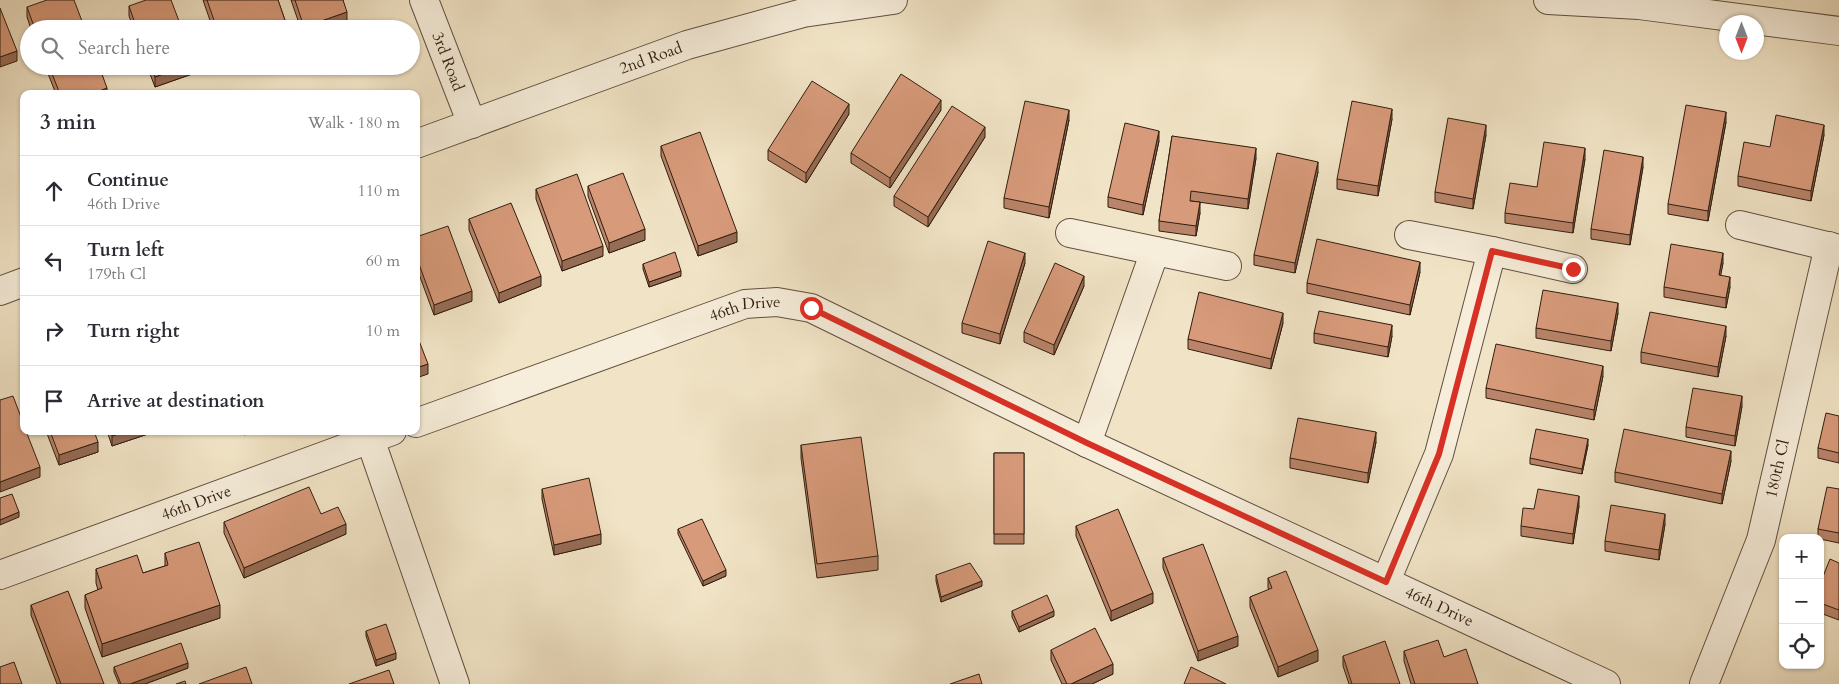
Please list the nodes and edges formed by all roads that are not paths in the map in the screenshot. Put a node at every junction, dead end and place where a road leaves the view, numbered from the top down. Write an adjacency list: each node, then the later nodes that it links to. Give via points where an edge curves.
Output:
1 (424, 0): 5 (street, 3rd Road)
2 (894, 0): 5 (street, 2nd Road, via 802,13 687,45)
3 (1548, 0): 4 (street, via 1639,5)
4 (1839, 31)
5 (472, 124): 6 (street, 2nd Road)
6 (420, 143)
7 (1740, 225): 10 (street)
8 (1070, 233): 11 (street)
9 (1409, 235): 12 (street)
10 (1834, 248): 24 (street, 180th Cl, via 1761,540)
11 (1155, 251): 13 (street); 19 (street)
12 (1492, 251): 14 (street); 21 (street, via 1439,454)
13 (1227, 266)
14 (1573, 269)
15 (20, 284): 16 (street)
16 (0, 291)
17 (420, 421): 19 (street, 46th Drive, via 746,304 777,302 811,308)
18 (381, 435): 20 (street, 46th Drive); 22 (street)
19 (1087, 443): 21 (street, 46th Drive)
20 (0, 575)
21 (1386, 582): 23 (street, 46th Drive)
22 (454, 684)
23 (1606, 684)
24 (1704, 684)

